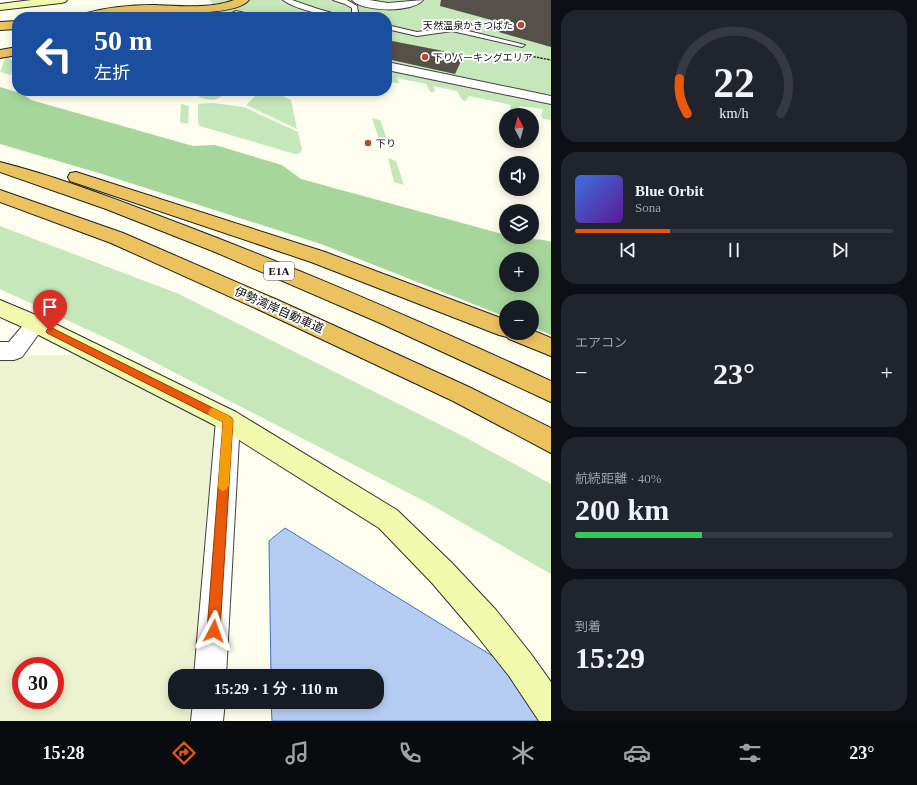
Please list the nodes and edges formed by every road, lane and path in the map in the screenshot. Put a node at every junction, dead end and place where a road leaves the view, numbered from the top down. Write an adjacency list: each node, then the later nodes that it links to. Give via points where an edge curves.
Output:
1 (61, 0): 7 (street)
2 (243, 0): 8 (highway, via 212,8)
3 (286, 0): 11 (lane)
4 (336, 0): 12 (lane, via 347,2 355,7)
5 (358, 0): 6 (street, via 387,6)
6 (417, 0)
7 (0, 7)
8 (164, 10): 9 (highway); 10 (lane)
9 (107, 12)
10 (177, 12)
11 (320, 12)
12 (356, 12)
13 (12, 25): 14 (highway)
14 (0, 26)
15 (392, 28): 16 (lane, via 418,34 452,29)
16 (522, 45)
17 (12, 51): 18 (highway)
18 (0, 54)
19 (392, 67): 20 (street)
20 (551, 100)
21 (0, 155): 26 (highway, via 82,179 318,257)
22 (0, 167): 30 (highway, E1A, via 139,214 285,273)
23 (0, 196): 32 (highway, 伊勢湾岸自動車道, via 117,238 273,307 461,394)
24 (0, 308): 25 (street)
25 (36, 324): 29 (street, via 14,351); 31 (street)
26 (499, 326)
27 (534, 340): 28 (highway)
28 (551, 347)
29 (0, 351)
30 (551, 392)
31 (228, 420): 33 (street); 35 (street, via 388,519 485,621)
32 (551, 441)
33 (210, 669)
34 (208, 709): 36 (street)
35 (551, 710)
36 (207, 721)

